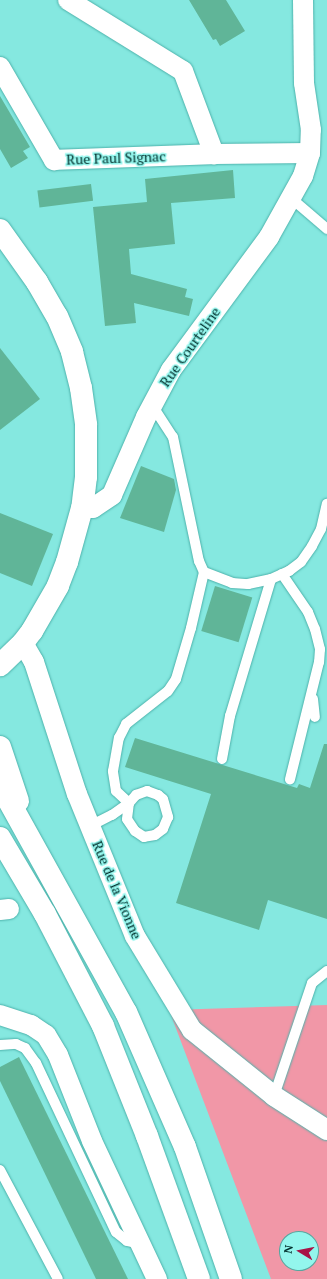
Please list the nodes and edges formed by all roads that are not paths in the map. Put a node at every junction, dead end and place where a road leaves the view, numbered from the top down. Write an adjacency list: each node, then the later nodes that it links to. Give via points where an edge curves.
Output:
1 (68, 0): 5 (street, via 183,70)
2 (303, 0): 4 (street, Rue Courteline, via 304,83)
3 (0, 67): 5 (street, Rue Paul Signac, via 54,160)
4 (310, 153): 5 (street, Rue Paul Signac); 6 (street, Rue Courteline, via 303,176)
5 (214, 154)
6 (291, 198): 7 (lane); 9 (street, Rue Courteline, via 269,237 171,370)
7 (327, 229)
8 (0, 230): 11 (main road, via 37,282 57,316 72,352 81,388 86,425 86,477)
9 (152, 405): 11 (street, Rue Courteline, via 112,495 93,508); 12 (lane, via 173,437 199,561)
10 (327, 504): 13 (lane, via 321,529 312,546 301,562)
11 (82, 508): 15 (main road, via 58,586)
12 (204, 572): 14 (lane, via 232,583 248,584); 23 (lane, via 176,679 168,691 126,724 119,738 113,771 116,791)
13 (282, 574): 14 (lane); 17 (lane, via 308,612 317,636 319,662)
14 (271, 579): 20 (lane, via 230,716)
15 (23, 643): 16 (main road); 24 (street, Rue de la Vionne, via 34,662)
16 (2, 663)
17 (312, 691): 18 (lane); 21 (lane)
18 (315, 717)
19 (0, 747): 25 (main road)
20 (222, 759)
21 (290, 779)
22 (0, 785): 25 (main road)
23 (129, 803): 23 (lane, via 128,819 135,831 144,837 155,835 163,829 168,818 164,799 158,794 147,792 136,795); 24 (lane)
24 (90, 826): 30 (street, Rue de la Vionne, via 135,936 192,1030)
25 (29, 834): 39 (main road, via 126,1012 185,1147)
26 (0, 838): 32 (main road, via 45,914 103,1026)
27 (327, 971): 30 (lane, via 312,983)
28 (0, 1015): 34 (street, via 31,1025 46,1035 58,1055 92,1141)
29 (0, 1045): 34 (lane, via 16,1044 25,1048 36,1063 116,1232 127,1240)
30 (274, 1096): 31 (street, Rue de la Vionne)
31 (327, 1130)
32 (147, 1136): 37 (main road); 38 (main road)
33 (0, 1170): 35 (lane)
34 (140, 1244): 36 (street)
35 (58, 1279)
36 (157, 1279)
37 (188, 1279)
38 (199, 1279)
39 (231, 1279)

